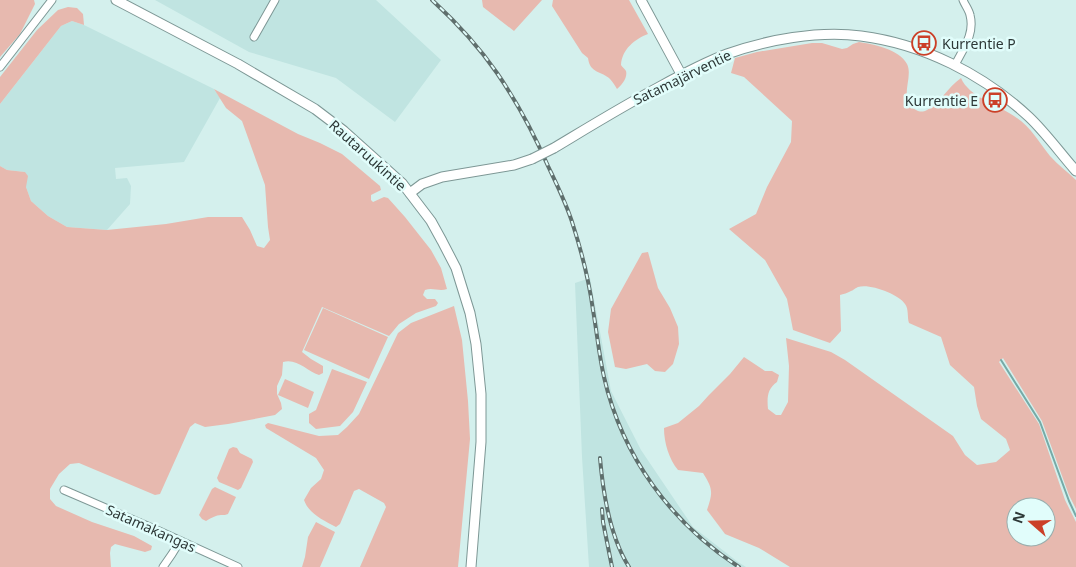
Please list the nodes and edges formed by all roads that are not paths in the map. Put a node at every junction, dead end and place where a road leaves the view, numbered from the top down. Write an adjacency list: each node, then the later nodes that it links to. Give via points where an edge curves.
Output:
1 (52, 0): 8 (street)
2 (116, 0): 11 (street, Rautaruukintie, via 238,64 315,110 344,131)
3 (275, 0): 6 (street)
4 (641, 0): 9 (street)
5 (963, 0): 7 (street, via 970,15 970,35)
6 (254, 37)
7 (955, 65): 9 (street, Satamajärventie, via 894,42 831,34 786,38 751,46); 10 (street, Satamajärventie, via 985,82 1030,118)
8 (0, 67)
9 (681, 74): 11 (street, Satamajärventie, bridge, via 532,159 442,178 422,184)
10 (1076, 171)
11 (410, 193): 16 (street, Rautaruukintie, via 431,221 456,268 476,344 481,442)
12 (64, 490): 13 (street, Satamakangas)
13 (180, 541): 14 (street); 15 (street, Satamakangas)
14 (163, 567)
15 (238, 567)
16 (471, 567)

